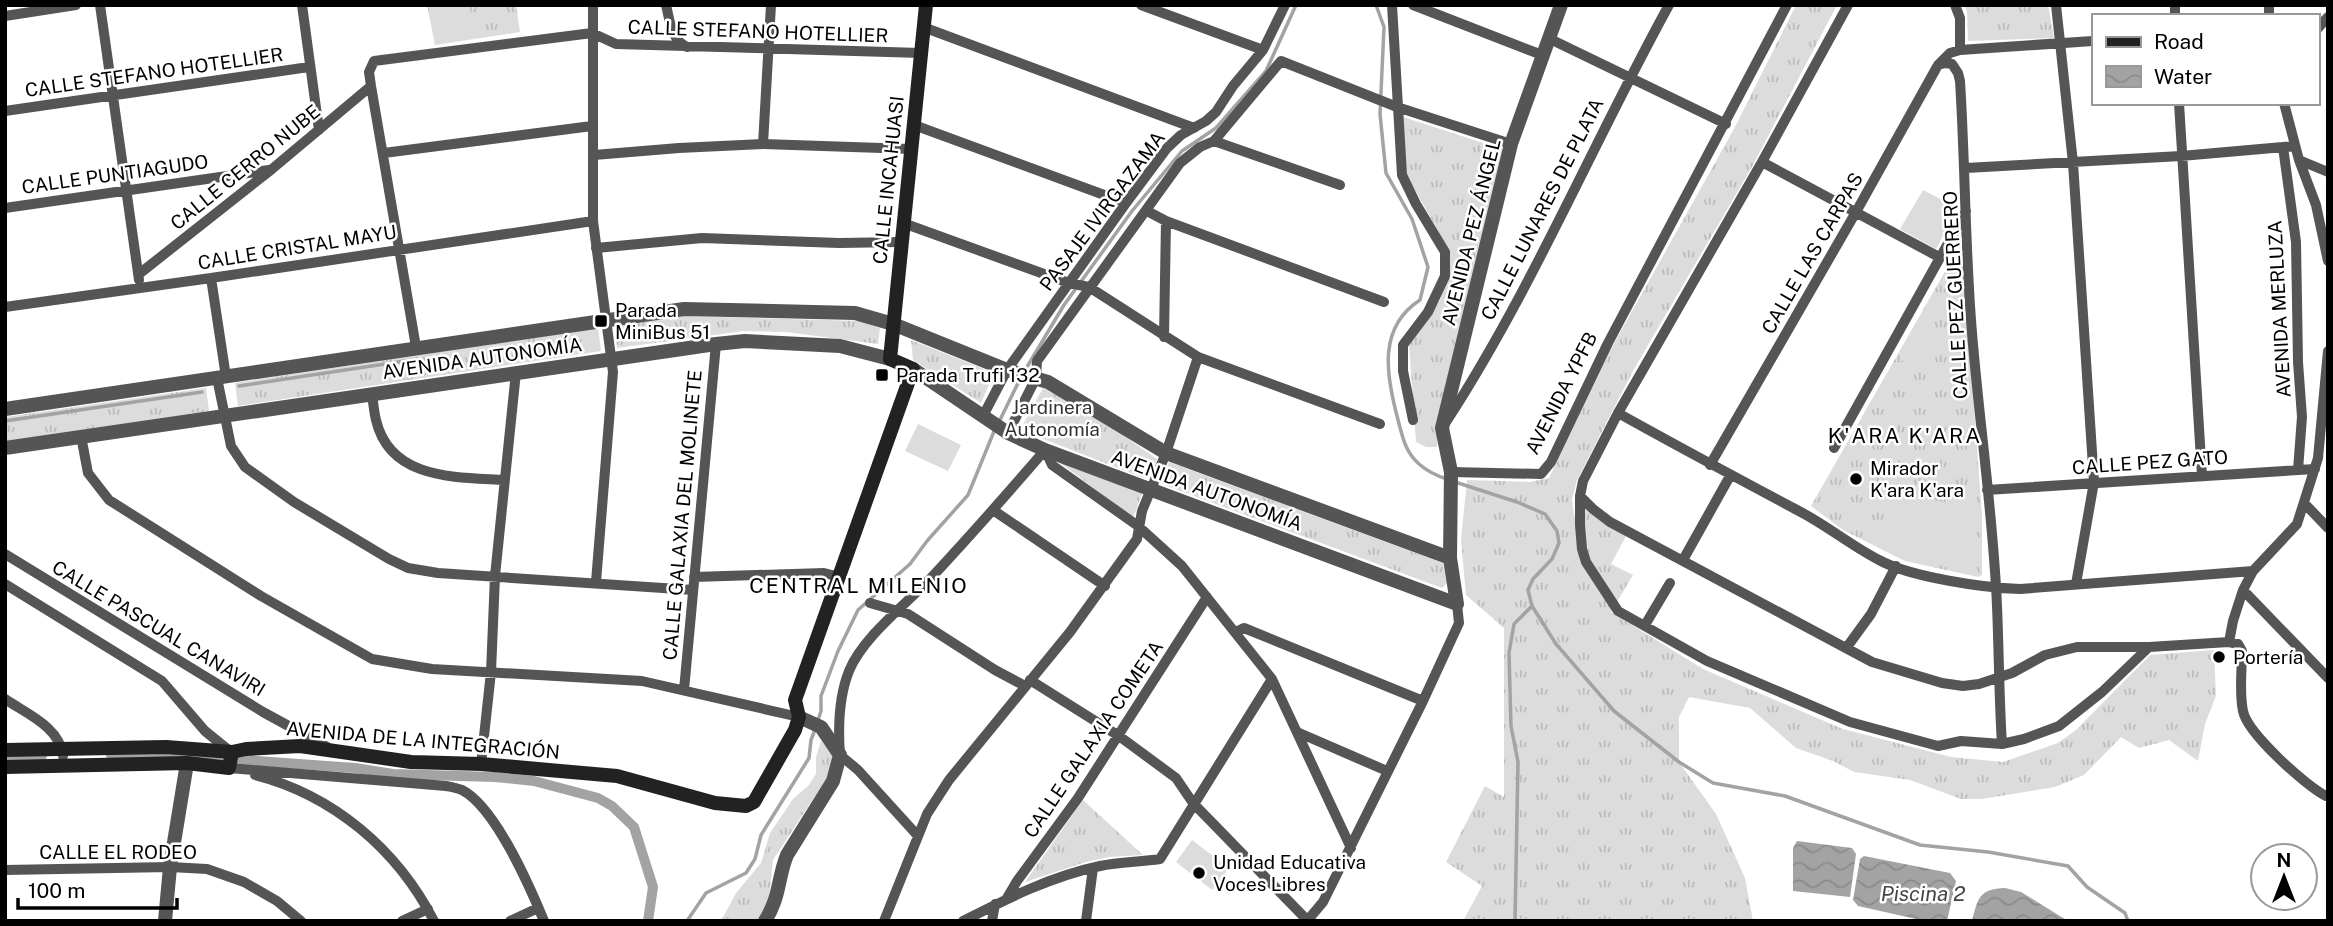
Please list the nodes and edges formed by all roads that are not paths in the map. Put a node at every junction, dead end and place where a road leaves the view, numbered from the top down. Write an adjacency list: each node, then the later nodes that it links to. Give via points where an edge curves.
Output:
1 (76, 5): 18 (street)
2 (100, 5): 34 (street)
3 (302, 5): 31 (street)
4 (593, 5): 20 (street)
5 (666, 5): 24 (street, via 674,37)
6 (771, 5): 25 (street)
7 (926, 5): 19 (main road, CALLE INCAHUASI)
8 (1141, 5): 26 (street)
9 (1285, 5): 26 (street, PASAJE IVIRGAZAMA)
10 (1392, 5): 35 (street)
11 (1412, 5): 29 (street)
12 (1560, 5): 21 (street, AVENIDA PEZ ÁNGEL)
13 (1669, 5): 32 (street, CALLE LUNARES DE PLATA)
14 (1787, 5): 39 (street, AVENIDA YPFB)
15 (1848, 5): 54 (street)
16 (1955, 5): 27 (street, via 1960,18)
17 (2056, 5): 23 (street)
18 (5, 16)
19 (923, 27): 28 (main road, CALLE INCAHUASI); 42 (street)
20 (592, 33): 24 (street, CALLE STEFANO HOTELLIER, via 616,44); 33 (street, CALLE STEFANO HOTELLIER, via 380,59 370,66); 41 (street)
21 (1548, 38): 29 (street, AVENIDA PEZ ÁNGEL); 32 (street)
22 (2092, 41): 23 (street)
23 (2062, 43): 27 (street); 55 (street)
24 (687, 47): 25 (street, CALLE STEFANO HOTELLIER)
25 (768, 50): 28 (street, CALLE STEFANO HOTELLIER); 45 (street)
26 (1263, 50): 42 (street, PASAJE IVIRGAZAMA, via 1216,112)
27 (1960, 50): 30 (street, via 1950,53)
28 (921, 53): 40 (main road, CALLE INCAHUASI)
29 (1542, 55): 46 (street, AVENIDA PEZ ÁNGEL)
30 (1941, 64): 56 (street, CALLE PEZ GUERRERO, via 1952,64 1958,73); 65 (street, CALLE LAS CARPAS)
31 (309, 67): 34 (street, CALLE STEFANO HOTELLIER); 43 (street)
32 (1629, 78): 39 (street); 103 (street, CALLE LUNARES DE PLATA, via 1529,275)
33 (371, 86): 43 (street, CALLE CERRO NUBE); 50 (street)
34 (112, 94): 38 (street, CALLE STEFANO HOTELLIER); 60 (street)
35 (1387, 104): 44 (street, PASAJE IVIRGAZAMA, via 1281,61); 46 (street); 100 (street, via 1402,175 1445,252 1445,276 1428,312 1403,345)
36 (2179, 105): 52 (street)
37 (2284, 105): 47 (street)
38 (5, 111)
39 (1726, 124): 115 (street, AVENIDA YPFB, via 1608,343 1551,462 1541,474)
40 (914, 125): 49 (main road, CALLE INCAHUASI); 61 (street)
41 (592, 126): 50 (street); 51 (street)
42 (1194, 128): 61 (street, PASAJE IVIRGAZAMA, via 1167,148)
43 (319, 130): 57 (street, CALLE CERRO NUBE)
44 (1214, 141): 59 (street); 63 (street, PASAJE IVIRGAZAMA, via 1180,163)
45 (763, 144): 49 (street); 51 (street)
46 (1511, 144): 103 (street, AVENIDA PEZ ÁNGEL)
47 (2295, 145): 48 (street); 53 (street)
48 (2283, 146): 52 (street); 112 (street, AVENIDA MERLUZA, via 2296,242 2302,417)
49 (911, 149): 68 (main road, CALLE INCAHUASI)
50 (384, 153): 71 (street)
51 (594, 155): 66 (street)
52 (2181, 156): 55 (street); 114 (street)
53 (2299, 160): 58 (street); 73 (street, via 2316,205)
54 (1762, 162): 65 (street); 97 (street)
55 (2073, 163): 56 (street); 117 (street)
56 (1966, 168): 64 (street, CALLE PEZ GUERRERO)
57 (272, 169): 60 (street, CALLE PUNTIAGUDO); 74 (street, CALLE CERRO NUBE)
58 (2328, 172)
59 (1340, 186)
60 (126, 189): 62 (street, CALLE PUNTIAGUDO); 74 (street)
61 (1126, 203): 76 (street, PASAJE IVIRGAZAMA)
62 (5, 208)
63 (1147, 211): 67 (street); 78 (street, PASAJE IVIRGAZAMA)
64 (1966, 211): 72 (street); 119 (street, CALLE PEZ GUERRERO)
65 (1856, 212): 72 (street); 110 (street, CALLE LAS CARPAS)
66 (593, 221): 70 (street); 71 (street, CALLE CRISTAL MAYU)
67 (1166, 221): 79 (street); 83 (street)
68 (903, 223): 69 (main road, CALLE INCAHUASI); 76 (street)
69 (901, 242): 70 (street, via 702,238); 82 (main road, CALLE INCAHUASI)
70 (596, 248): 81 (street)
71 (401, 249): 75 (street, CALLE CRISTAL MAYU); 85 (street)
72 (1939, 257): 107 (street)
73 (2328, 261)
74 (139, 274): 77 (street)
75 (211, 278): 77 (street, CALLE CRISTAL MAYU); 93 (street)
76 (1069, 283): 78 (street); 91 (street, PASAJE IVIRGAZAMA)
77 (141, 287): 80 (street, CALLE CRISTAL MAYU)
78 (1089, 287): 83 (street); 94 (street, PASAJE IVIRGAZAMA, via 1037,361)
79 (1384, 302)
80 (5, 307)
81 (605, 319): 82 (street, AVENIDA AUTONOMÍA, via 684,309 737,309 855,313); 85 (street, AVENIDA AUTONOMÍA); 88 (street)
82 (893, 324): 89 (main road, CALLE INCAHUASI); 91 (street, AVENIDA AUTONOMÍA)
83 (1164, 337): 87 (street)
84 (716, 344): 88 (street, AVENIDA AUTONOMÍA); 89 (street, AVENIDA AUTONOMÍA, via 840,346); 131 (street, CALLE GALAXIA DEL MOLINETE)
85 (416, 347): 93 (street, AVENIDA AUTONOMÍA)
86 (2328, 351): 101 (street, AVENIDA MERLUZA)
87 (1198, 357): 102 (street); 109 (street)
88 (612, 358): 92 (street, AVENIDA AUTONOMÍA); 133 (street)
89 (890, 359): 90 (main road, AVENIDA AUTONOMÍA)
90 (912, 369): 99 (street, AVENIDA AUTONOMÍA); 132 (main road)
91 (1007, 370): 94 (street, AVENIDA AUTONOMÍA); 99 (street, PASAJE IVIRGAZAMA)
92 (516, 372): 95 (street, AVENIDA AUTONOMÍA); 116 (street)
93 (221, 377): 96 (street, AVENIDA AUTONOMÍA); 98 (street)
94 (1036, 378): 104 (street, PASAJE IVIRGAZAMA); 109 (street, AVENIDA AUTONOMÍA)
95 (372, 393): 98 (street, AVENIDA AUTONOMÍA); 116 (street, via 376,423 389,447 407,464 428,473)
96 (5, 409)
97 (1618, 413): 110 (street); 120 (street, via 1583,481)
98 (223, 415): 105 (street, AVENIDA AUTONOMÍA); 130 (street, via 231,446 245,467 389,559 423,572)
99 (983, 416): 104 (street, AVENIDA AUTONOMÍA)
100 (1413, 420)
101 (2324, 422): 111 (street, AVENIDA MERLUZA)
102 (1380, 424)
103 (1442, 428): 115 (street, AVENIDA PEZ ÁNGEL)
104 (1008, 433): 108 (street, AVENIDA AUTONOMÍA)
105 (81, 436): 106 (street, AVENIDA AUTONOMÍA); 150 (street, via 88,473 109,500 358,653 432,669)
106 (5, 448)
107 (1834, 448)
108 (1045, 450): 118 (street, AVENIDA AUTONOMÍA); 122 (street); 123 (street, via 1052,465)
109 (1166, 453): 118 (street); 126 (street, AVENIDA AUTONOMÍA)
110 (1710, 465): 113 (street)
111 (2315, 469): 112 (street, CALLE PEZ GATO); 121 (street, AVENIDA MERLUZA)
112 (2298, 470): 114 (street, CALLE PEZ GATO)
113 (1730, 476): 127 (street); 128 (street, via 1799,511 1881,562)
114 (2202, 476): 117 (street, CALLE PEZ GATO)
115 (1452, 479): 126 (street)
116 (504, 480): 130 (street)
117 (2094, 482): 119 (street, CALLE PEZ GATO); 136 (street)
118 (1152, 489): 123 (street); 143 (street, AVENIDA AUTONOMÍA)
119 (1987, 490): 138 (street, CALLE PEZ GUERRERO)
120 (1580, 496): 127 (street, via 1611,522); 145 (street, via 1586,562 1618,611)
121 (2304, 503): 124 (street); 129 (street, AVENIDA MERLUZA, via 2297,524)
122 (993, 510): 137 (street); 144 (street)
123 (1138, 526): 137 (street, via 1137,539); 141 (street, via 1182,566)
124 (2328, 527)
125 (5, 554): 164 (street, CALLE PASCUAL CANAVIRI)
126 (1450, 558): 143 (street)
127 (1683, 560): 148 (street)
128 (1896, 566): 138 (street); 148 (street)
129 (2253, 571): 136 (street); 140 (street, AVENIDA MERLUZA)
130 (495, 576): 133 (street); 150 (street)
131 (694, 577): 132 (street, via 824,573); 139 (street, CALLE GALAXIA DEL MOLINETE)
132 (840, 577): 158 (main road, via 795,700)
133 (596, 582): 139 (street)
134 (1670, 583): 145 (street)
135 (5, 584): 165 (street, via 162,681 205,731)
136 (2076, 584): 138 (street)
137 (1105, 586): 154 (street)
138 (1996, 588): 151 (street, CALLE PEZ GUERRERO)
139 (693, 590): 155 (street, CALLE GALAXIA DEL MOLINETE)
140 (2243, 590): 147 (street, AVENIDA MERLUZA); 152 (street)
141 (1207, 597): 146 (street); 160 (street, CALLE GALAXIA COMETA)
142 (870, 603): 144 (street)
143 (1457, 604): 157 (street, via 1459,623)
144 (897, 609): 154 (street); 166 (street, via 850,670 841,709)
145 (1645, 625): 161 (street, via 1726,671 1850,722 1938,746 1961,741)
146 (1236, 632): 153 (street); 157 (street, via 1244,628)
147 (2229, 642): 149 (street); 173 (street, via 2242,651 2243,711 2251,728 2304,782)
148 (1847, 647): 151 (street, via 1872,662 1942,683 1979,684)
149 (2149, 647): 151 (street, via 2059,650); 161 (street, via 2059,726)
150 (491, 672): 155 (street, via 642,681); 168 (street)
151 (1997, 678): 161 (street, CALLE PEZ GUERRERO)
152 (2328, 678)
153 (1272, 679): 159 (street); 174 (street)
154 (1028, 683): 160 (street); 175 (street, via 949,780)
155 (684, 690): 158 (street)
156 (5, 699): 162 (street, via 49,728)
157 (1423, 701): 172 (street)
158 (810, 722): 166 (street); 168 (main road, AVENIDA DE LA INTEGRACIÓN, via 795,730 754,802 746,806 715,803 617,776)
159 (1297, 732): 172 (street); 176 (street)
160 (1119, 736): 174 (street, via 1175,778); 180 (street, CALLE GALAXIA COMETA)
161 (2002, 744)
162 (62, 748): 163 (main road, AVENIDA DE LA INTEGRACIÓN); 165 (main road, AVENIDA DE LA INTEGRACIÓN); 169 (street)
163 (5, 750)
164 (332, 750): 165 (main road, AVENIDA DE LA INTEGRACIÓN, via 300,746); 168 (main road, AVENIDA DE LA INTEGRACIÓN, via 411,762)
165 (232, 752): 171 (main road)
166 (840, 755): 175 (street); 191 (street, via 833,781 786,855 776,904)
167 (187, 763): 169 (main road); 171 (main road); 177 (street)
168 (481, 764)
169 (64, 765): 170 (main road)
170 (5, 767)
171 (229, 768): 182 (street, via 461,790 473,798 508,845); 183 (street, via 295,788 341,814 403,871)
172 (1387, 771): 176 (street)
173 (2326, 796)
174 (1193, 803): 178 (street, via 1160,859); 184 (street)
175 (918, 836): 192 (street)
176 (1351, 848): 184 (street, via 1323,902)
177 (170, 867): 179 (street, CALLE EL RODEO); 185 (street); 186 (street, CALLE EL RODEO, via 207,869 244,882)
178 (1093, 868): 180 (street); 195 (street)
179 (5, 870)
180 (1007, 899): 181 (street)
181 (995, 905): 193 (street); 194 (street)
182 (538, 908): 189 (street); 190 (street)
183 (428, 909): 187 (street); 188 (street)
184 (1307, 920)
185 (165, 921)
186 (300, 921)
187 (402, 921)
188 (434, 921)
189 (510, 921)
190 (544, 921)
191 (765, 921)
192 (884, 921)
193 (963, 921)
194 (992, 921)
195 (1086, 921)

